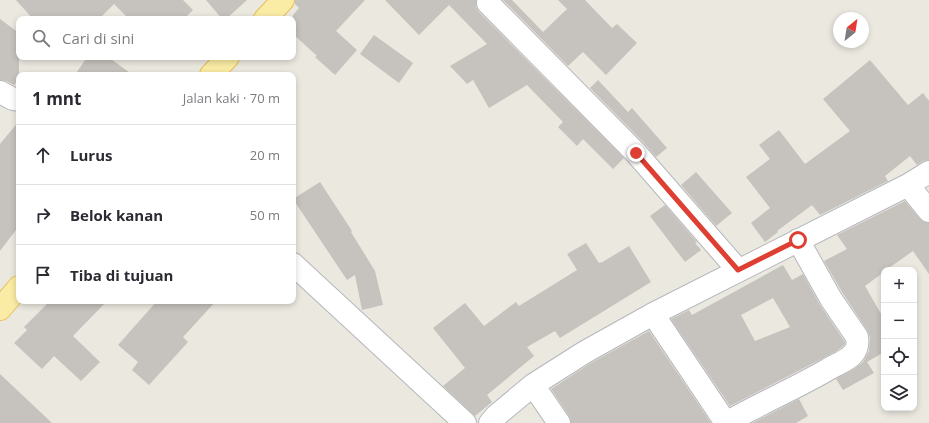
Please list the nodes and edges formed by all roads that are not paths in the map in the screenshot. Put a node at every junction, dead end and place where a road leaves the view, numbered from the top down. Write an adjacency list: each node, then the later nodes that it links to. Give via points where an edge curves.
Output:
1 (283, 0): 3 (main road)
2 (488, 3): 13 (street, via 636,153)
3 (268, 16)
4 (225, 60): 5 (main road)
5 (214, 72)
6 (0, 92): 7 (street)
7 (16, 100)
8 (929, 172): 9 (street)
9 (908, 185): 10 (street); 11 (street)
10 (929, 211)
11 (798, 240): 13 (street); 21 (street, via 858,343 853,354 845,360)
12 (296, 267): 18 (street)
13 (738, 270): 16 (street)
14 (16, 290): 15 (main road)
15 (0, 309)
16 (652, 314): 17 (street); 21 (street)
17 (533, 385): 19 (street); 20 (street)
18 (465, 423)
19 (490, 423)
20 (559, 423)
21 (726, 423)

